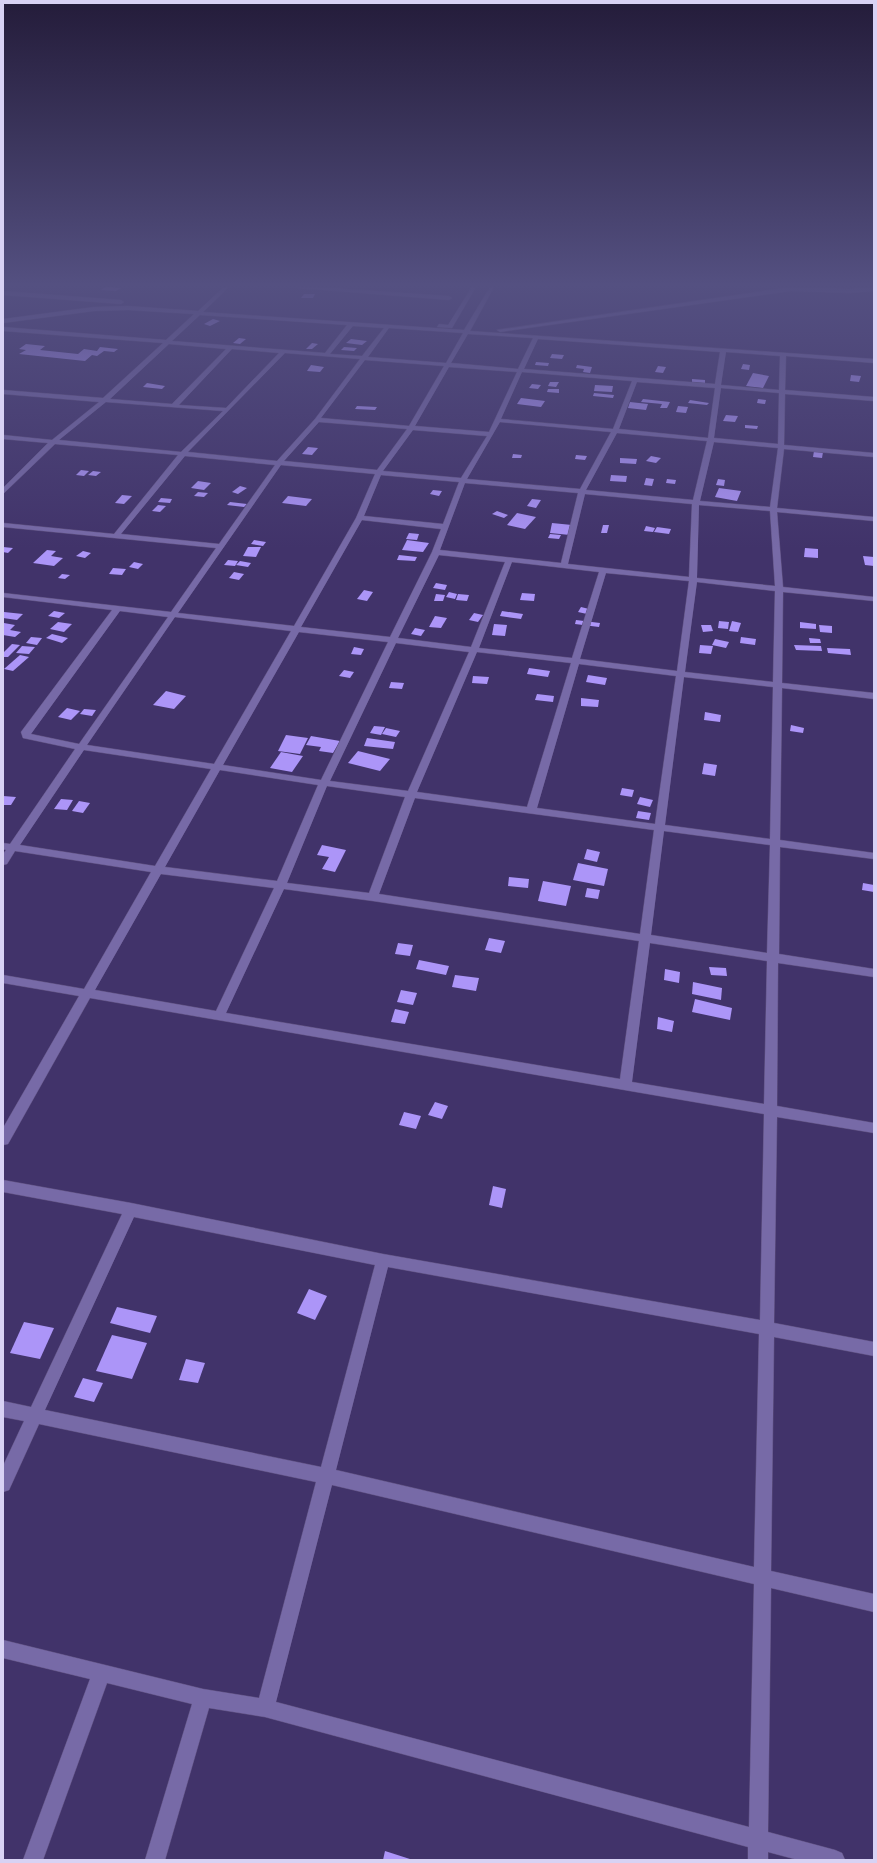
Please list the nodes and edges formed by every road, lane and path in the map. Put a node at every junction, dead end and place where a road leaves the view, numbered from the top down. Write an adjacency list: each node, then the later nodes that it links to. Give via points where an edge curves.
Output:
1 (133, 374): 15 (street)
2 (205, 374): 16 (street)
3 (262, 374): 17 (street)
4 (350, 374): 18 (street)
5 (442, 374): 20 (street)
6 (520, 374): 19 (street)
7 (558, 374): 10 (street)
8 (720, 374): 11 (street)
9 (782, 374): 13 (street)
10 (635, 380): 11 (street); 21 (street)
11 (718, 386): 13 (street); 24 (street)
12 (3, 392): 15 (street)
13 (782, 392): 14 (street); 26 (street)
14 (874, 399)
15 (104, 401): 16 (street); 25 (street)
16 (174, 406): 17 (street)
17 (228, 410): 27 (street)
18 (317, 420): 20 (street); 29 (street)
19 (497, 420): 21 (street); 22 (street)
20 (411, 428): 22 (street); 30 (street)
21 (615, 431): 24 (street); 33 (street)
22 (491, 434): 31 (street)
23 (3, 437): 25 (street)
24 (711, 440): 26 (street); 34 (street)
25 (54, 441): 27 (street); 32 (street)
26 (781, 446): 28 (street); 35 (street)
27 (183, 454): 29 (street); 40 (street)
28 (874, 455)
29 (279, 463): 30 (street); 41 (street)
30 (379, 472): 31 (street); 36 (street)
31 (462, 480): 33 (street); 39 (street)
32 (3, 492)
33 (582, 492): 34 (street); 44 (street)
34 (696, 502): 35 (street); 46 (street)
35 (773, 510): 37 (street); 47 (street)
36 (360, 518): 39 (street); 52 (street)
37 (874, 519)
38 (3, 525): 40 (street)
39 (446, 527): 42 (street)
40 (117, 535): 41 (street)
41 (221, 546): 51 (street)
42 (436, 552): 43 (street); 53 (street)
43 (508, 560): 44 (street); 54 (street)
44 (564, 566): 45 (street)
45 (603, 570): 46 (street); 55 (street)
46 (693, 580): 47 (street); 56 (street)
47 (779, 589): 49 (street); 57 (street)
48 (3, 595): 50 (street)
49 (874, 599)
50 (118, 608): 51 (street); 59 (street, via 26,735)
51 (173, 614): 52 (street); 59 (street)
52 (296, 629): 53 (street); 60 (street)
53 (395, 640): 54 (street); 61 (street)
54 (474, 649): 55 (street); 62 (street)
55 (577, 661): 56 (street); 63 (street)
56 (680, 673): 57 (street); 64 (street)
57 (777, 685): 58 (street); 65 (street)
58 (874, 696)
59 (81, 747): 60 (street); 66 (street)
60 (216, 768): 61 (street); 69 (street)
61 (324, 783): 62 (street); 70 (street)
62 (411, 795): 63 (street); 71 (street)
63 (531, 810): 64 (street)
64 (659, 828): 65 (street); 72 (street)
65 (775, 844): 67 (street); 73 (street)
66 (8, 846): 68 (street); 69 (street)
67 (874, 856)
68 (3, 862)
69 (158, 870): 70 (street); 76 (street)
70 (280, 886): 71 (street); 77 (street)
71 (373, 897): 72 (street)
72 (645, 938): 73 (street); 78 (street)
73 (773, 957): 74 (street); 79 (street)
74 (874, 973)
75 (3, 979): 76 (street)
76 (86, 994): 77 (street); 81 (street)
77 (219, 1016): 78 (street)
78 (625, 1085): 79 (street)
79 (770, 1110): 80 (street); 85 (street)
80 (874, 1128)
81 (3, 1140)
82 (3, 1186): 83 (street)
83 (131, 1209): 84 (street); 88 (street)
84 (383, 1260): 85 (street); 89 (street)
85 (766, 1328): 86 (street); 91 (street)
86 (874, 1349)
87 (3, 1408): 88 (street)
88 (35, 1416): 89 (street); 90 (street)
89 (326, 1476): 91 (street); 96 (street)
90 (3, 1484)
91 (762, 1578): 92 (street); 97 (street)
92 (874, 1603)
93 (3, 1649): 94 (street)
94 (101, 1674): 95 (street); 98 (street)
95 (203, 1698): 96 (street); 99 (street)
96 (265, 1708): 97 (street)
97 (758, 1840): 100 (street); 101 (street)
98 (33, 1860)
99 (155, 1860)
100 (758, 1860)
101 (835, 1860)

